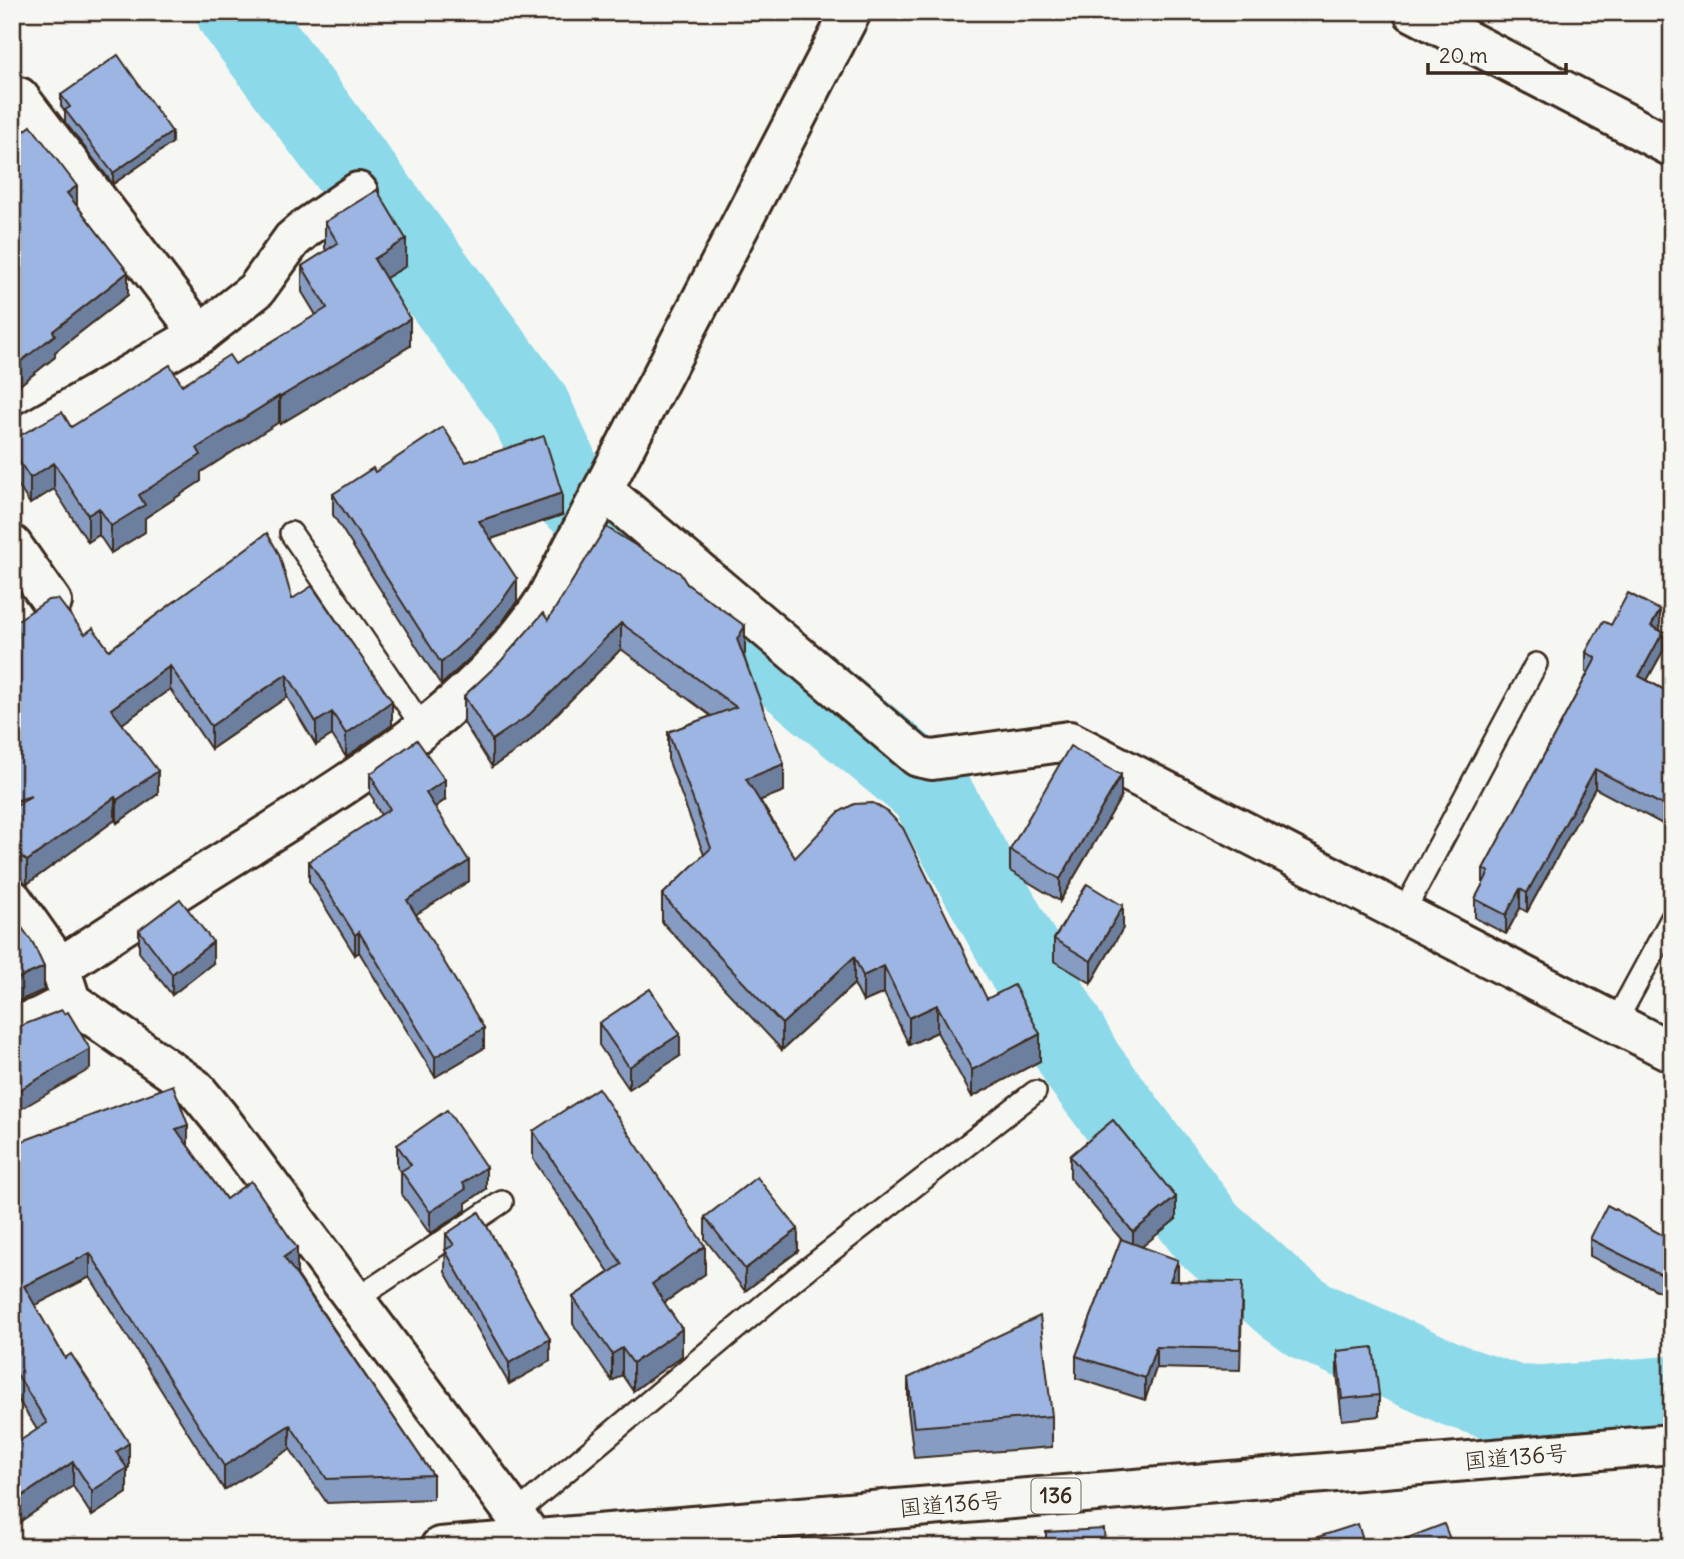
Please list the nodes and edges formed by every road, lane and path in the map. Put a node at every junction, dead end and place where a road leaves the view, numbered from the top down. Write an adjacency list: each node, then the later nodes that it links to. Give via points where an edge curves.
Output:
1 (851, 12): 8 (main road)
2 (1413, 12): 4 (main road)
3 (12, 102): 6 (main road, via 19,97)
4 (1672, 147)
5 (358, 192): 6 (main road, via 292,240 256,290)
6 (200, 334): 7 (main road)
7 (12, 442)
8 (603, 490): 13 (main road, via 527,630); 15 (main road, via 918,757 932,760 1069,741)
9 (291, 533): 13 (lane)
10 (12, 545): 11 (main road)
11 (51, 602)
12 (1536, 664): 15 (lane)
13 (424, 729): 17 (main road)
14 (12, 899): 17 (main road)
15 (1404, 913): 18 (main road)
16 (1672, 918): 18 (lane)
17 (66, 984): 19 (main road, via 40,1017); 23 (main road, via 195,1088)
18 (1615, 1023): 20 (main road)
19 (12, 1027)
20 (1672, 1052)
21 (1035, 1092): 25 (lane, via 796,1278)
22 (502, 1202): 23 (lane)
23 (355, 1300): 25 (main road)
24 (1672, 1444): 25 (main road, 国道136号 / 136)
25 (528, 1534): 26 (main road, 国道136号 / 136)
26 (440, 1547)

